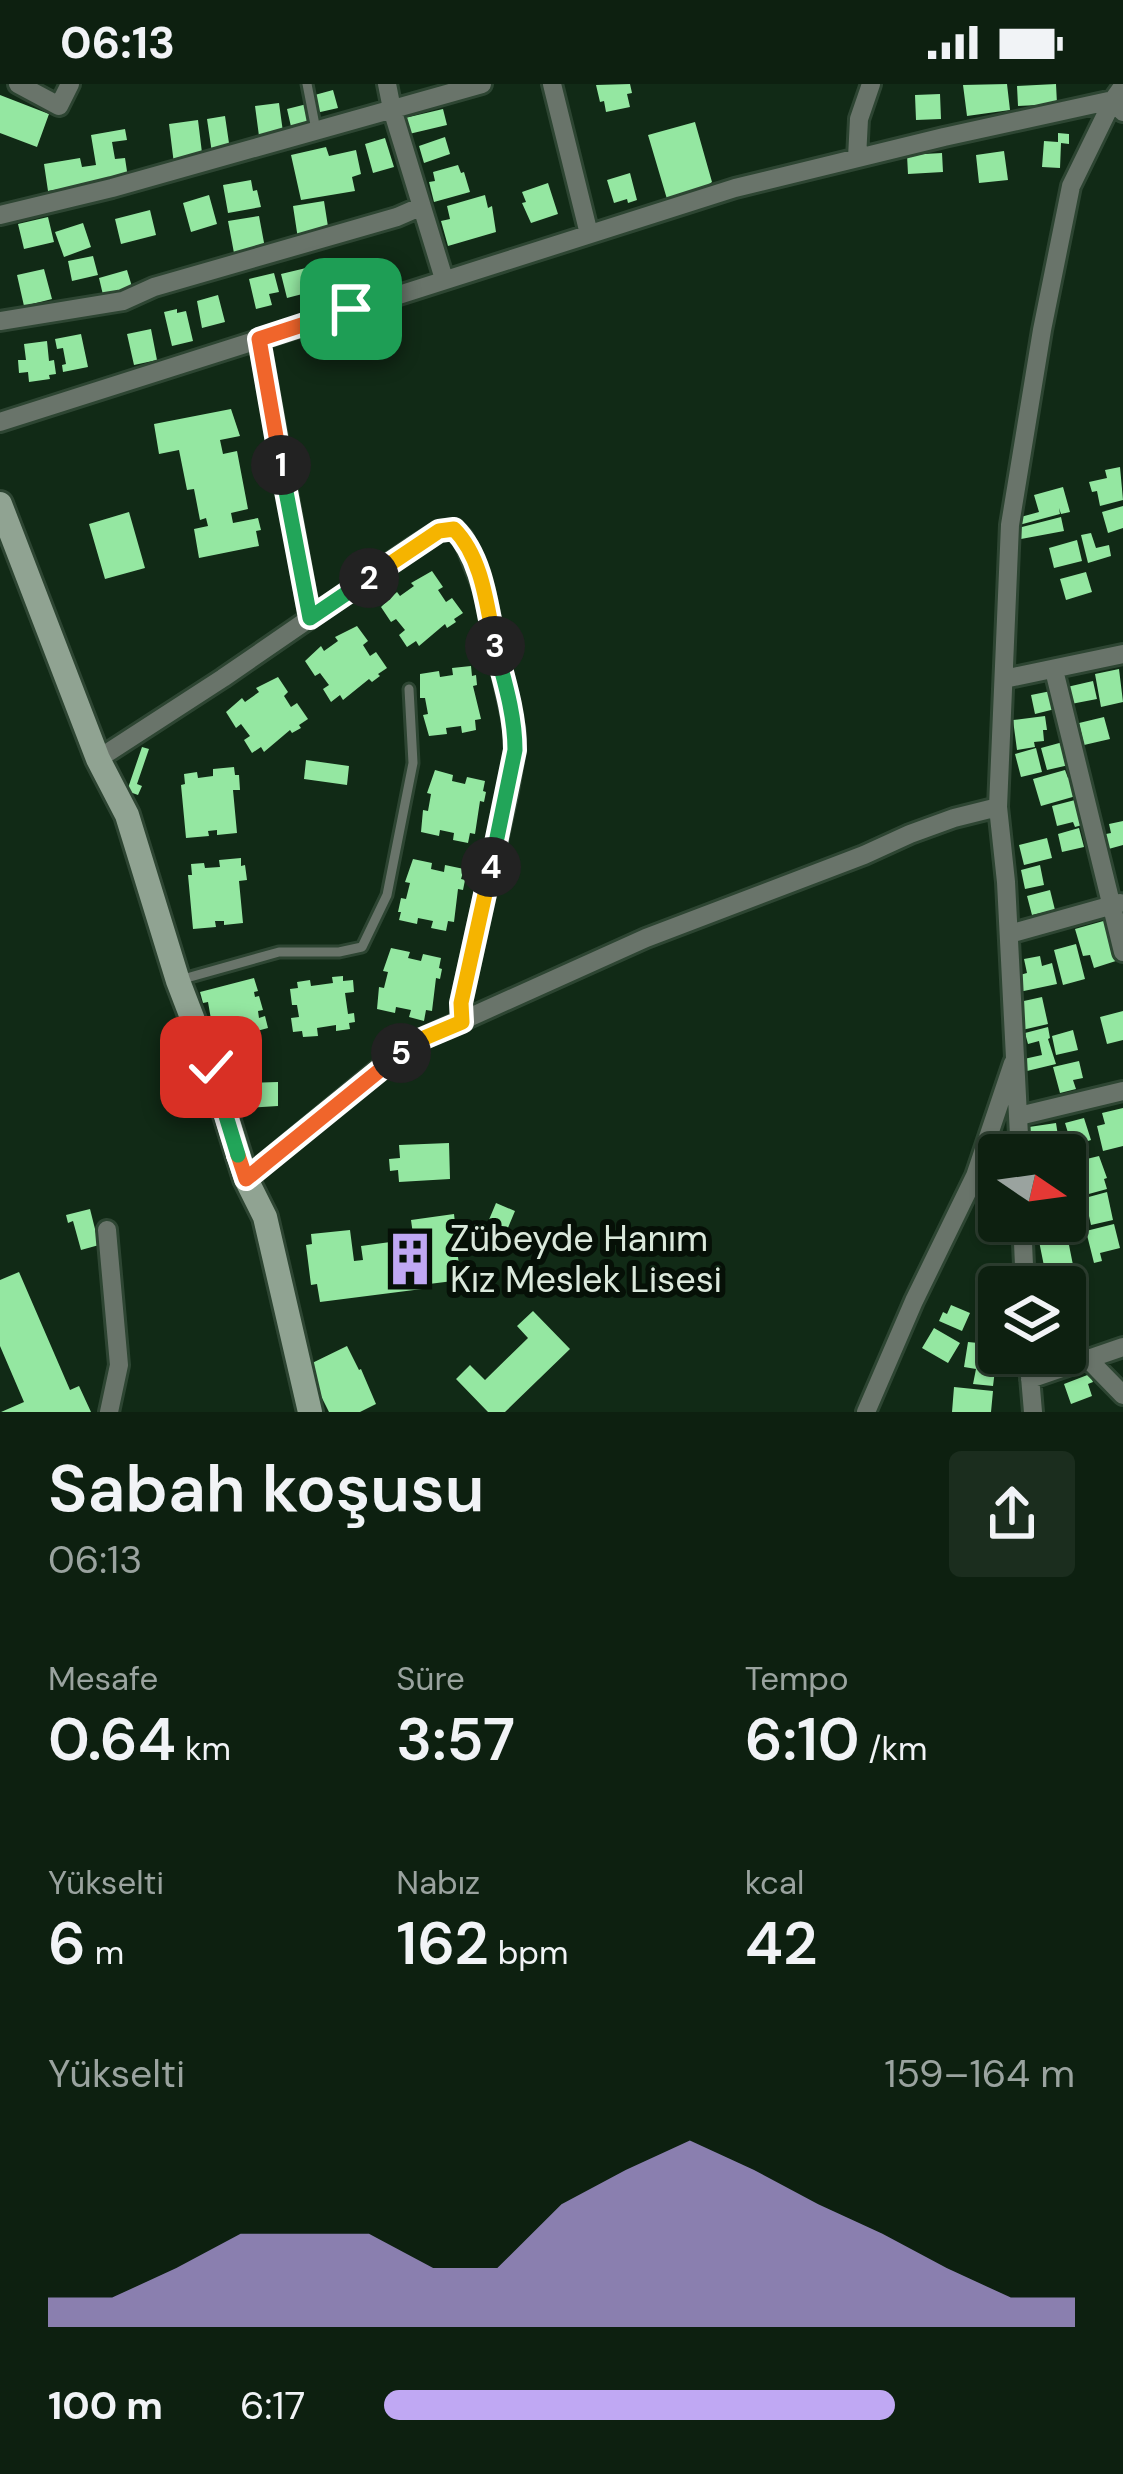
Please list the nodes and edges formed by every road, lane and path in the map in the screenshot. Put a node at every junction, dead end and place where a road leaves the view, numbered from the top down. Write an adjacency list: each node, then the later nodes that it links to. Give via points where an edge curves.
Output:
1 (18, 84): 2 (street, via 59,106)
2 (70, 84)
3 (307, 84): 10 (lane)
4 (387, 84): 9 (street)
5 (482, 84): 9 (street)
6 (552, 84): 14 (street)
7 (871, 84): 11 (street)
8 (1120, 100): 11 (street); 23 (street, via 1070,186 1010,525)
9 (392, 109): 10 (street); 12 (street)
10 (316, 130): 13 (street)
11 (857, 158): 14 (street)
12 (420, 207): 15 (street); 16 (street, via 123,302)
13 (0, 215)
14 (589, 234): 15 (street)
15 (444, 279): 17 (street)
16 (0, 321)
17 (259, 339): 18 (street); 20 (street)
18 (0, 422)
19 (0, 504): 25 (street)
20 (310, 618): 25 (street); 31 (street, via 439,531 454,529 463,538 484,590 515,750)
21 (1123, 654): 22 (street)
22 (1054, 670): 23 (street); 27 (street)
23 (1004, 680): 26 (street)
24 (410, 689): 30 (lane, via 412,763 387,895 362,947 279,952)
25 (98, 759): 30 (street, via 127,815)
26 (998, 807): 28 (street); 31 (street, via 646,938)
27 (1117, 903): 28 (street); 29 (street)
28 (1009, 934): 32 (street)
29 (1123, 952)
30 (178, 981): 36 (street)
31 (462, 1022): 36 (street, via 417,1041)
32 (1015, 1055): 34 (street); 45 (street, via 975,1177)
33 (1123, 1090): 34 (street)
34 (1019, 1116): 35 (street)
35 (1019, 1134)
36 (246, 1179): 44 (street, via 266,1217)
37 (107, 1230): 43 (street, via 119,1366)
38 (1123, 1347): 39 (street)
39 (1087, 1358): 41 (street); 42 (street)
40 (1030, 1374): 41 (street)
41 (1030, 1379): 46 (street)
42 (1123, 1395)
43 (109, 1412)
44 (310, 1412)
45 (866, 1412)
46 (1033, 1412)

